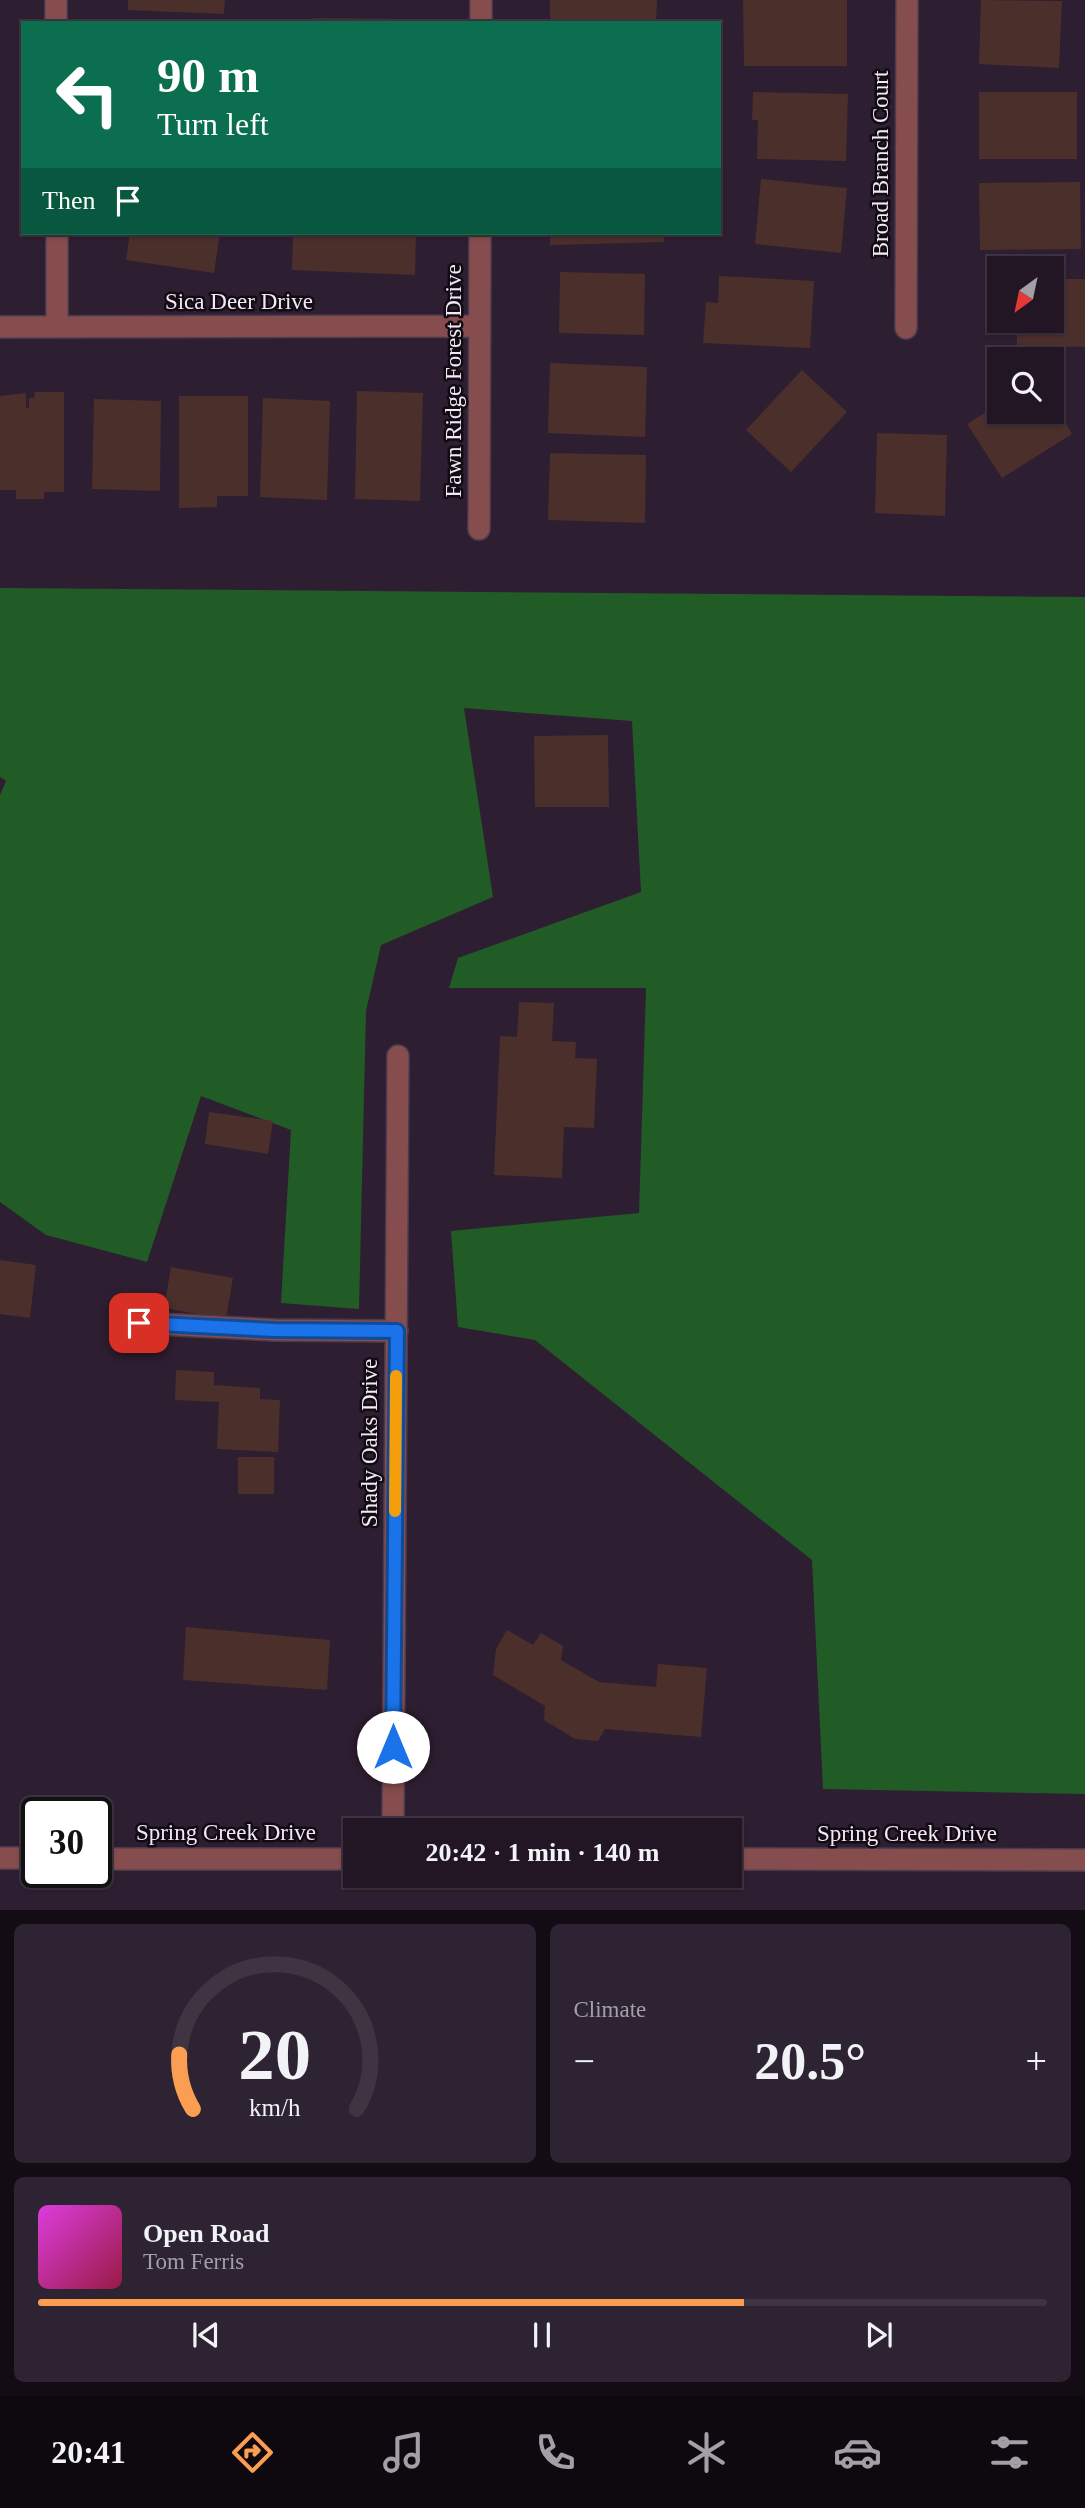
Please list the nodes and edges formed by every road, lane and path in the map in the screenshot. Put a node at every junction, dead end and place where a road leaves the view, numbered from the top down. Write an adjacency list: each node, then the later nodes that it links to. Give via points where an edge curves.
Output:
1 (56, 0): 4 (street)
2 (481, 0): 5 (street)
3 (907, 0): 11 (street, Broad Branch Court)
4 (56, 21)
5 (481, 21)
6 (57, 235): 10 (street)
7 (480, 235): 8 (street, Fawn Ridge Forest Drive)
8 (479, 326): 10 (street, Sica Deer Drive); 12 (street, Fawn Ridge Forest Drive)
9 (0, 327): 10 (street, Sica Deer Drive)
10 (57, 327)
11 (906, 328)
12 (479, 528)
13 (398, 1056): 15 (street, Shady Oaks Drive)
14 (139, 1323): 15 (street)
15 (397, 1331): 16 (street, Shady Oaks Drive)
16 (393, 1818)
17 (0, 1858): 18 (street)
18 (21, 1858)
19 (112, 1858): 20 (street, Spring Creek Drive)
20 (343, 1859)
21 (742, 1859): 22 (street, Spring Creek Drive)
22 (1085, 1860)

